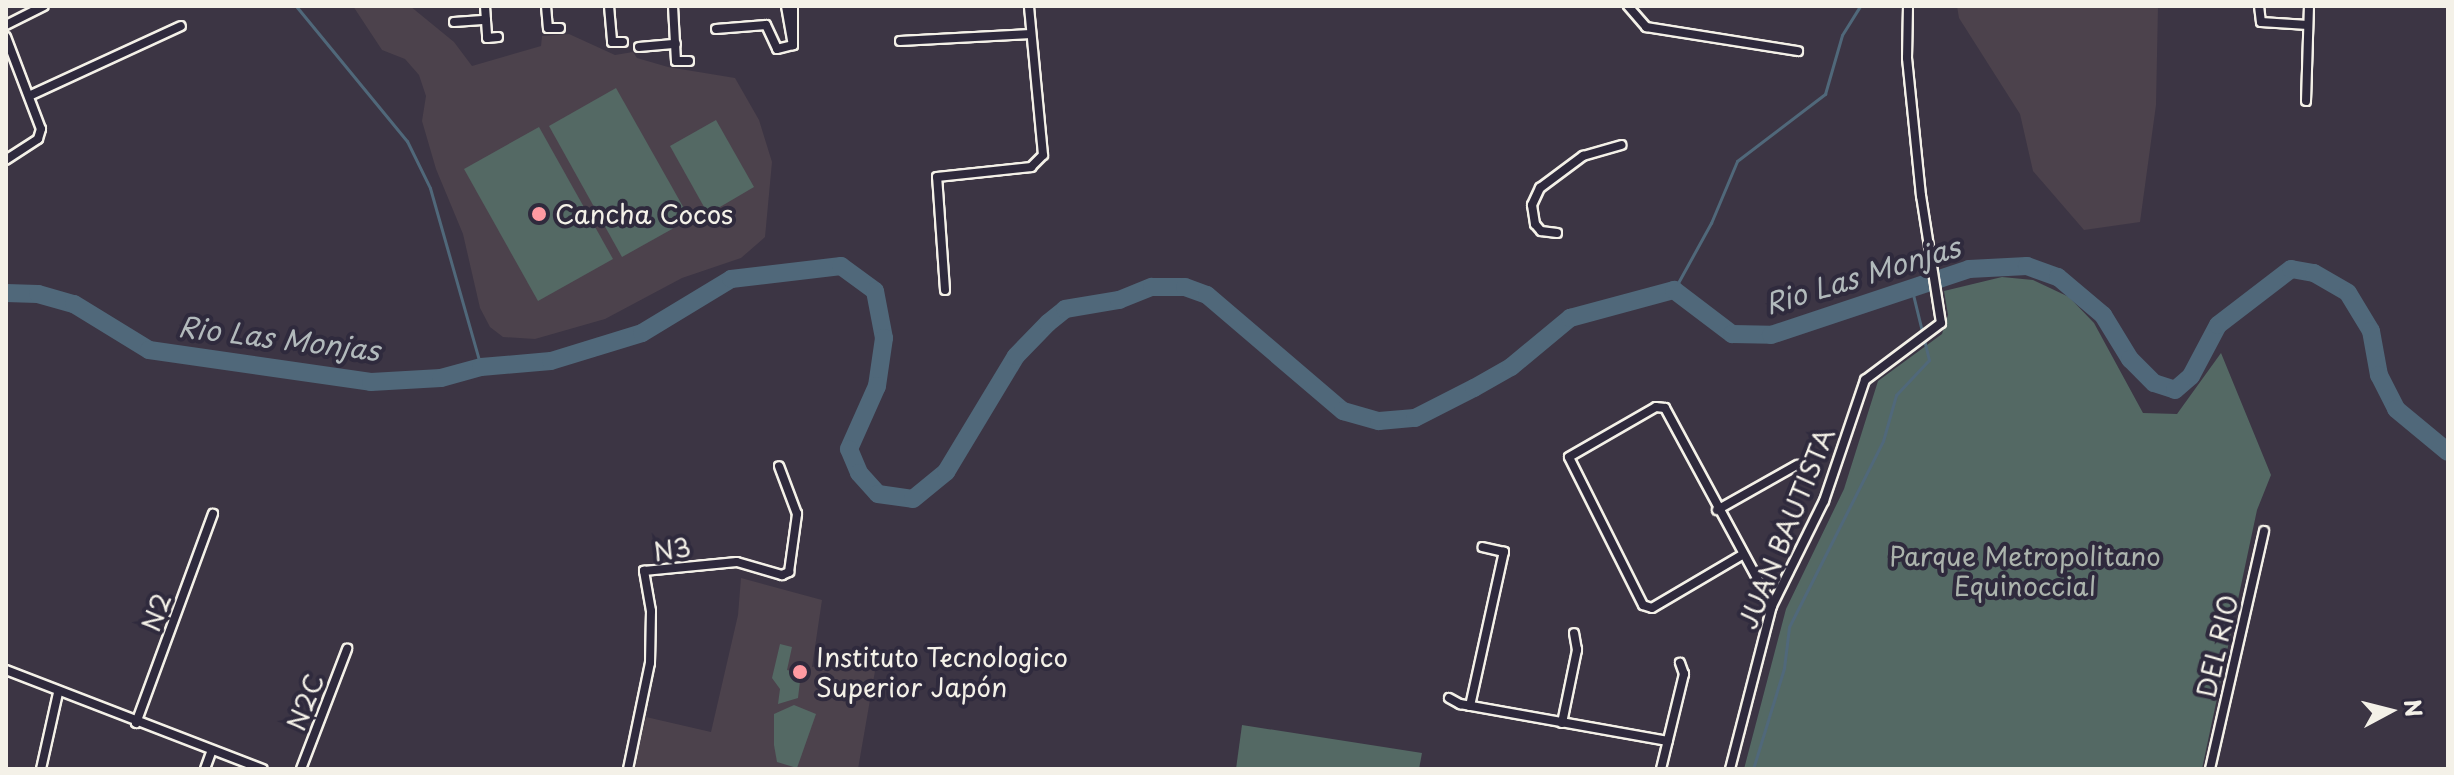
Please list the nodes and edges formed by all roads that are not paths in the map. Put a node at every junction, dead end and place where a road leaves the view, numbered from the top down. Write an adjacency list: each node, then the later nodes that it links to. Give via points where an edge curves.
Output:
1 (44, 6): 15 (street)
2 (485, 6): 13 (street)
3 (546, 6): 18 (street, via 548,28)
4 (609, 6): 24 (street, via 612,42)
5 (673, 6): 25 (street)
6 (786, 6): 26 (street)
7 (793, 6): 26 (street)
8 (1029, 6): 20 (street)
9 (1628, 6): 28 (street, via 1646,27)
10 (1908, 6): 43 (street, JUAN BAUTISTA, via 1907,58 1921,196 1941,323 1865,380 1824,501)
11 (2259, 6): 16 (street, via 2261,22)
12 (2309, 6): 16 (street)
13 (486, 20): 14 (street); 21 (street, via 487,38)
14 (454, 22)
15 (6, 25)
16 (2308, 25): 31 (street)
17 (181, 26): 30 (street)
18 (560, 28)
19 (716, 29): 26 (street, via 766,25 777,49)
20 (1031, 34): 23 (street); 35 (street, via 1043,155 1031,167 937,177)
21 (498, 37)
22 (7, 41): 30 (street)
23 (900, 41)
24 (623, 42)
25 (676, 44): 27 (street); 29 (street, via 676,61)
26 (793, 45)
27 (639, 47)
28 (1798, 51)
29 (689, 61)
30 (29, 96): 33 (street, via 41,136)
31 (2306, 101)
32 (1621, 145): 34 (street, via 1583,156 1540,188 1532,205 1535,224 1541,231)
33 (6, 160)
34 (1557, 233)
35 (945, 290)
36 (1797, 465): 38 (street)
37 (779, 466): 59 (street, N3, via 797,514 789,572 782,575 737,562 644,571 651,611 650,663)
38 (1717, 510): 42 (street); 42 (street, via 1661,406 1569,457 1643,605 1652,608)
39 (213, 514): 51 (street, N2)
40 (2264, 531): 62 (street, DEL RIO)
41 (1483, 547): 50 (street, via 1504,552)
42 (1742, 555): 43 (street)
43 (1772, 606): 61 (street, JUAN BAUTISTA)
44 (1574, 633): 52 (street, via 1577,650)
45 (347, 649): 58 (street, N2C)
46 (1680, 663): 53 (street, via 1684,674)
47 (6, 670): 48 (street)
48 (58, 693): 51 (street); 55 (street)
49 (1449, 698): 50 (street)
50 (1470, 706): 52 (street)
51 (136, 723): 54 (street)
52 (1562, 723): 53 (street)
53 (1668, 741): 60 (street)
54 (212, 750): 56 (street); 57 (street)
55 (41, 769)
56 (205, 769)
57 (263, 769)
58 (301, 769)
59 (628, 769)
60 (1661, 769)
61 (1730, 769)
62 (2210, 769)

